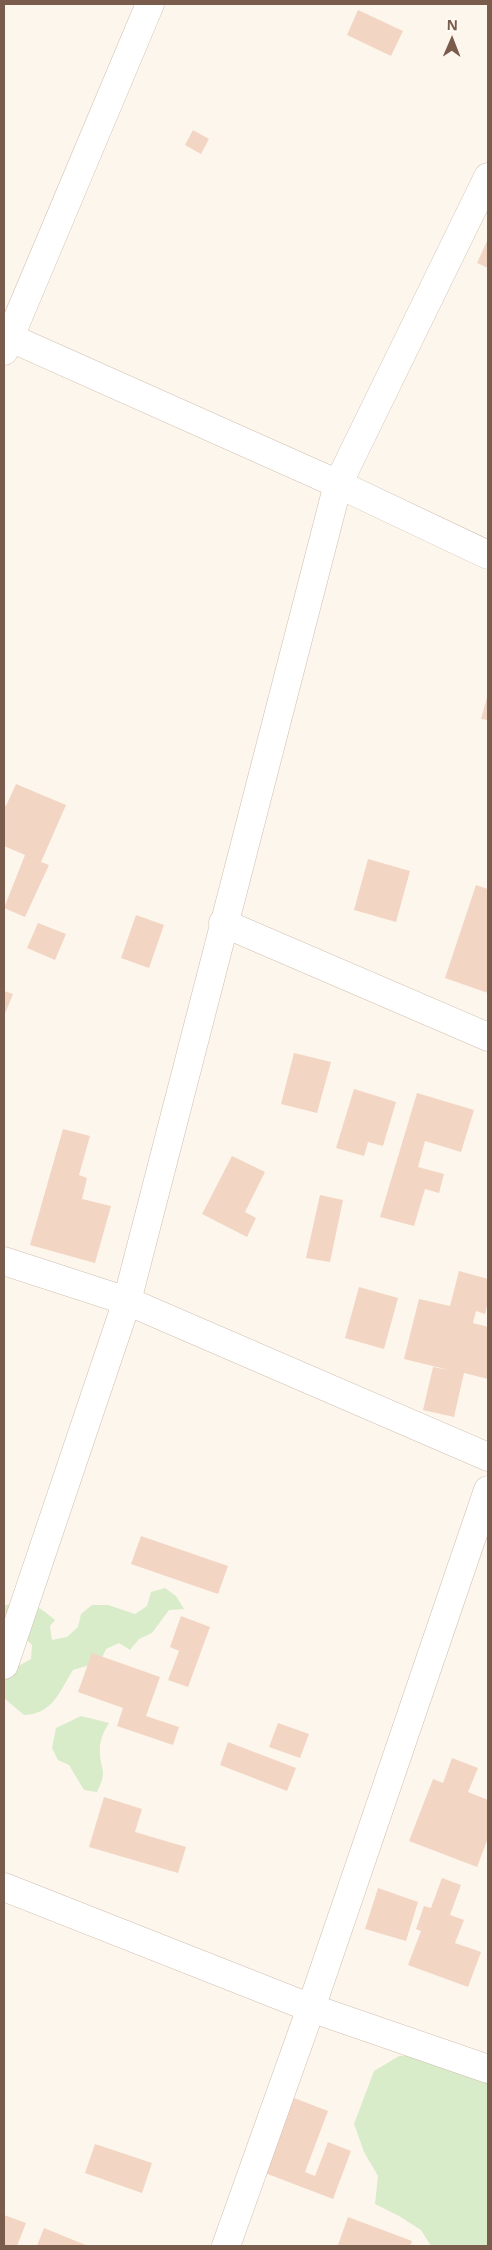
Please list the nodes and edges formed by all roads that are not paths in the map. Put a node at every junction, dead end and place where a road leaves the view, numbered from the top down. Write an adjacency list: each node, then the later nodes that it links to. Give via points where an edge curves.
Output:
1 (150, 4): 3 (street)
2 (488, 178): 4 (street)
3 (5, 341): 4 (street)
4 (338, 484): 5 (street); 6 (street)
5 (488, 555)
6 (223, 923): 7 (street); 9 (street)
7 (488, 1037)
8 (4, 1261): 9 (street)
9 (127, 1301): 10 (street); 12 (street)
10 (488, 1457)
11 (488, 1490): 14 (street)
12 (4, 1664)
13 (4, 1888): 14 (street)
14 (311, 2008): 15 (street); 16 (street)
15 (488, 2069)
16 (226, 2246)

